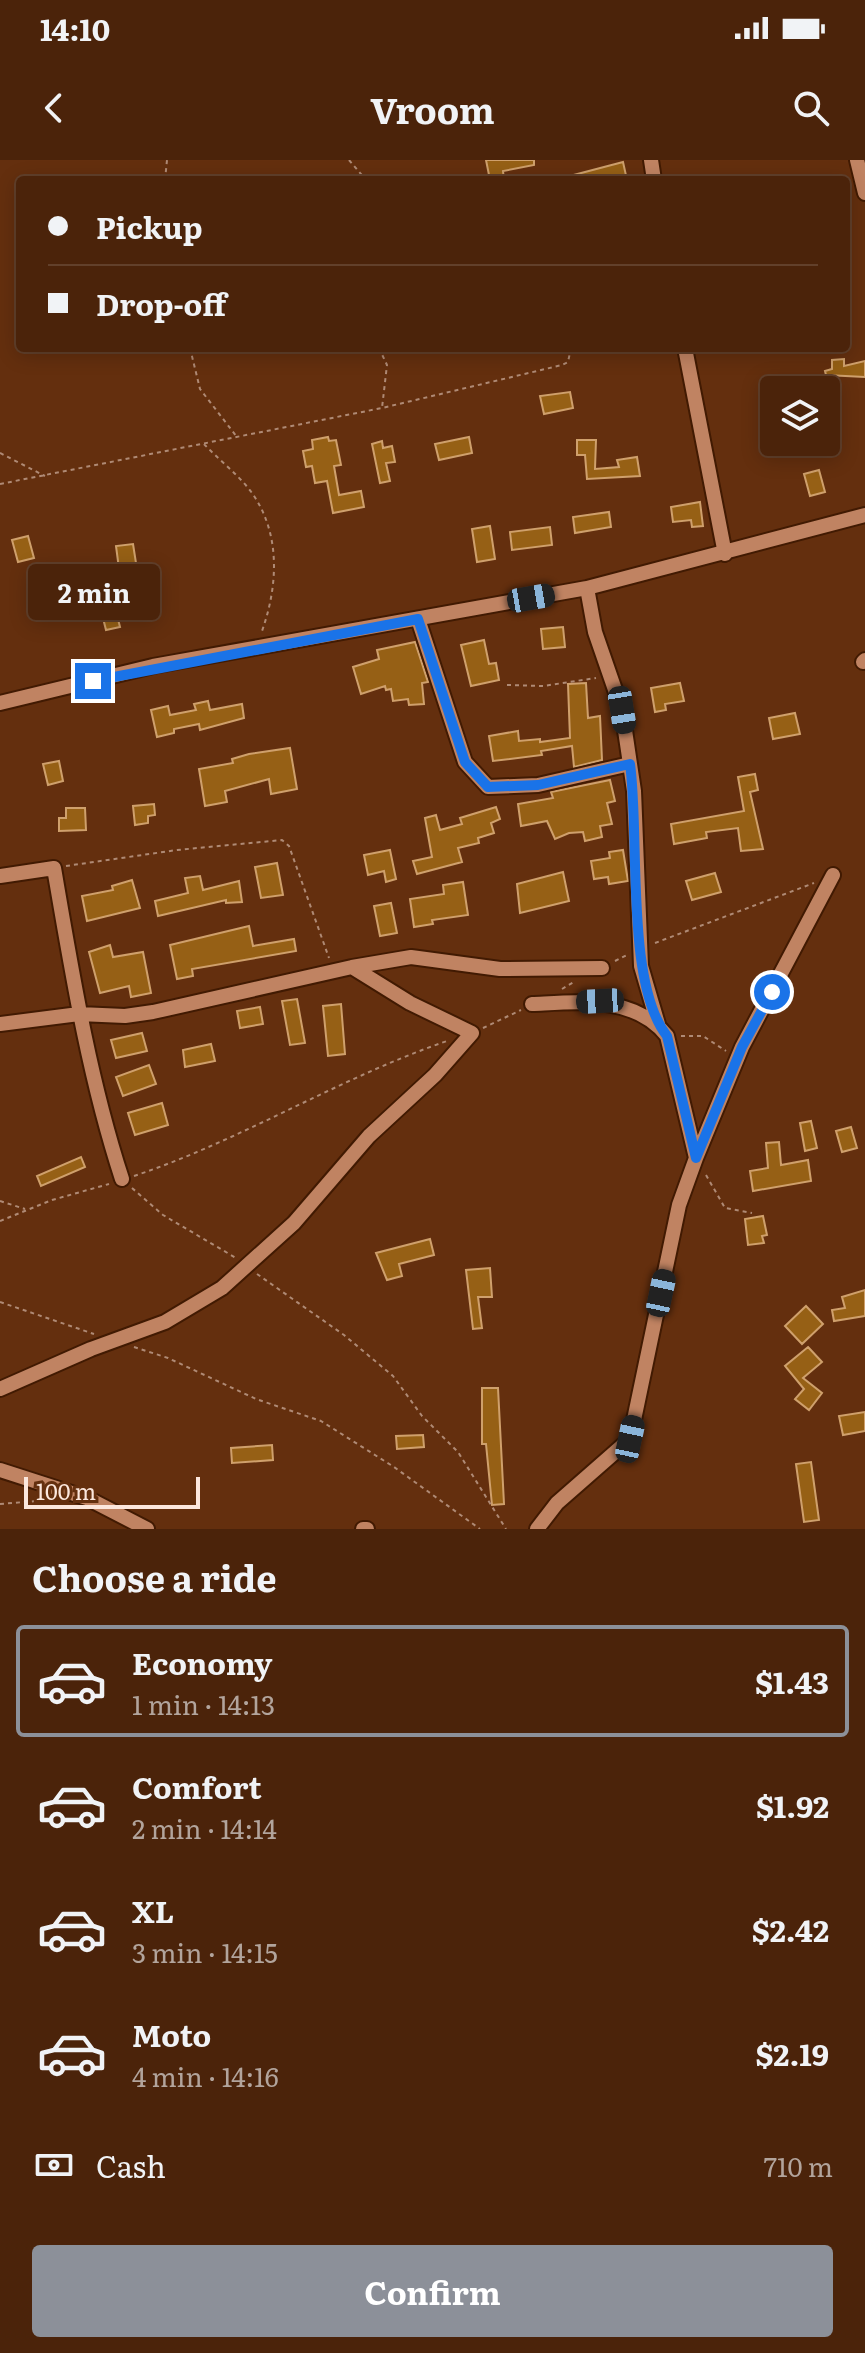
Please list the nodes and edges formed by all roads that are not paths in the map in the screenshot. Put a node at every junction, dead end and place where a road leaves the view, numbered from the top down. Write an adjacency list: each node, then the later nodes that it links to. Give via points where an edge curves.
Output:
1 (857, 160): 2 (street)
2 (865, 193)
3 (686, 352): 5 (street)
4 (865, 515): 5 (street)
5 (725, 554): 6 (street)
6 (587, 588): 7 (street); 9 (street, via 595,632 622,710)
7 (418, 619): 8 (street, via 153,666); 9 (street, via 465,762 488,787 538,785)
8 (0, 703)
9 (630, 764): 17 (street, via 640,948)
10 (833, 875): 18 (street, via 742,1047)
11 (0, 876): 15 (street, via 54,868)
12 (352, 967): 13 (street, via 411,957 500,969); 15 (street, via 153,1012); 20 (street, via 472,1033 248,1268 165,1322)
13 (602, 968)
14 (532, 1004): 17 (street, via 600,1001)
15 (79, 1014): 16 (street); 19 (street, via 104,1126)
16 (0, 1024)
17 (662, 1030): 18 (street)
18 (696, 1158): 23 (street, via 679,1205 630,1439 557,1503)
19 (122, 1179)
20 (0, 1389)
21 (0, 1470): 22 (street, via 87,1498)
22 (147, 1529)
23 (537, 1529)

